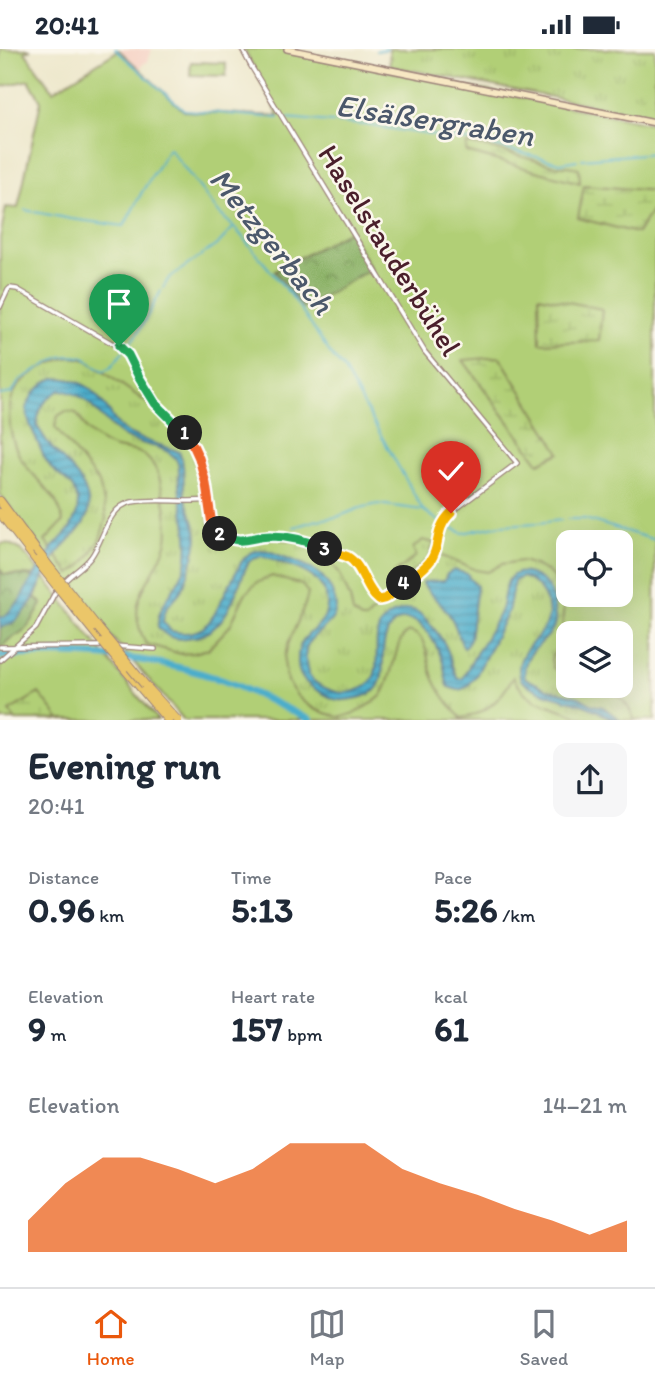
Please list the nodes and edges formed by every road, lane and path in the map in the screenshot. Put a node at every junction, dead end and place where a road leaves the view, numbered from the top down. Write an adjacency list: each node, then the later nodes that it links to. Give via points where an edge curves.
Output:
1 (243, 49): 5 (street, Haselstauderbühel, via 425,352 517,463 448,515 429,563 382,600 375,598 347,557 289,538 238,541 220,534 212,525)
2 (287, 49): 3 (main road)
3 (655, 123)
4 (0, 307): 5 (street, via 8,290 17,289 122,349 155,403 194,447)
5 (209, 500): 12 (street, via 127,503 108,523 91,557 54,592 39,624)
6 (0, 501): 9 (highway)
7 (0, 513): 9 (highway)
8 (16, 545): 9 (highway)
9 (34, 556): 10 (highway, bridge)
10 (96, 630): 15 (highway, bridge); 16 (highway, bridge)
11 (0, 647): 12 (street)
12 (12, 649): 13 (street); 14 (street)
13 (155, 649)
14 (0, 660)
15 (167, 720)
16 (177, 720)

